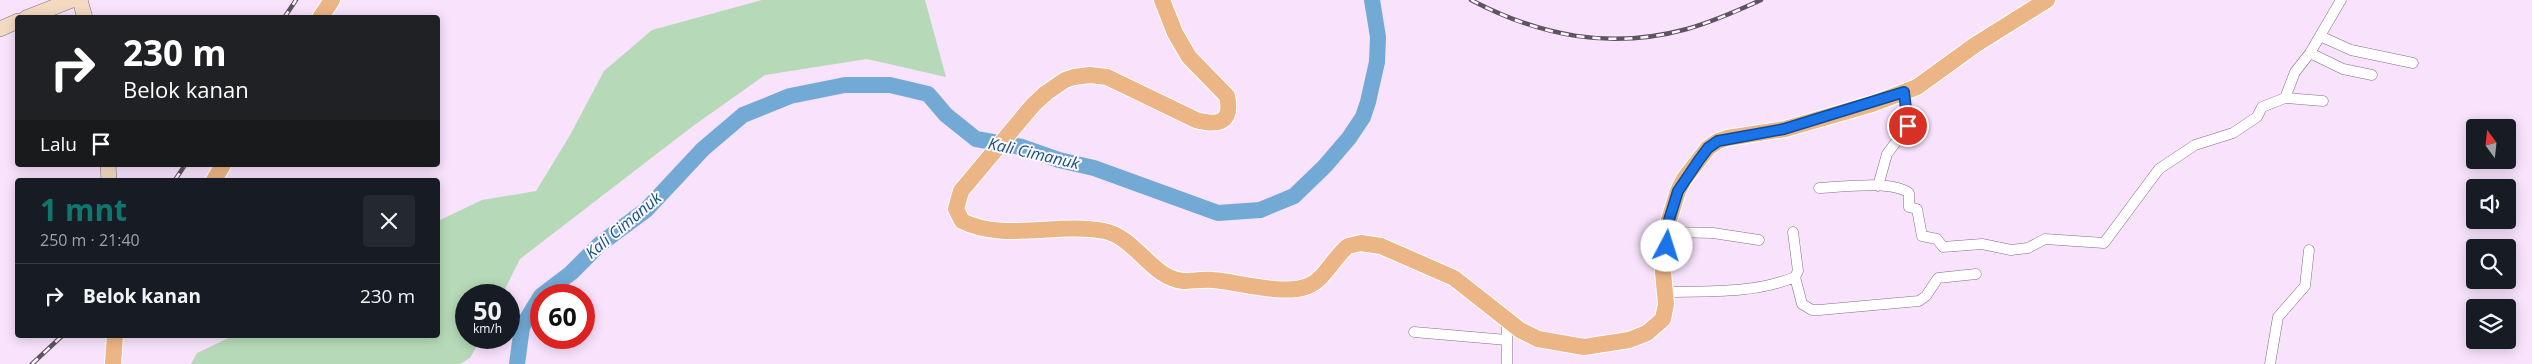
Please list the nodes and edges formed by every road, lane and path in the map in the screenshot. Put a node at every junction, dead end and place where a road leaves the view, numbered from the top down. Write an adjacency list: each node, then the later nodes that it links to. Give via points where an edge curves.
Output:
1 (72, 0): 7 (street)
2 (80, 0): 8 (street)
3 (332, 0): 9 (main road)
4 (1162, 0): 30 (main road, via 1189,57 1227,96 1228,111 1222,120 1212,124 1196,120 1107,77 1090,75 1065,80 1033,105 961,191 958,216 962,222 1005,232 1050,228 1105,231 1124,241 1172,278 1274,288 1307,286 1325,272 1348,246 1374,244 1454,278)
5 (2048, 0): 16 (main road)
6 (2341, 0): 12 (street)
7 (34, 15)
8 (84, 15)
9 (322, 15)
10 (15, 22): 11 (street)
11 (0, 29)
12 (2320, 36): 13 (street); 14 (street, via 2351,50)
13 (2310, 53): 15 (street, via 2342,69); 17 (street, via 2295,72)
14 (2413, 63)
15 (2372, 75)
16 (1904, 92): 21 (street, via 1908,126 1887,154); 23 (main road, via 1784,129 1718,141 1708,148 1684,179 1669,220)
17 (2285, 98): 18 (street); 21 (street, via 2262,107 2257,117 2234,132 2195,145 2159,169 2103,243 2045,239 2028,248 2010,250 1982,244 1943,247 1937,239 1922,236 1918,209 1909,207 1909,193)
18 (2323, 101)
19 (222, 167): 20 (main road)
20 (215, 178)
21 (1878, 186): 22 (street)
22 (1819, 188)
23 (1669, 232): 25 (street, via 1713,233); 29 (main road, via 1663,272)
24 (1793, 232): 28 (street, via 1798,271)
25 (1759, 240)
26 (2309, 250): 36 (street, via 2305,286 2278,317)
27 (1976, 274): 28 (street, via 1938,278 1926,296 1918,301 1819,310 1802,304)
28 (1794, 278): 29 (street, via 1740,291)
29 (1664, 292): 30 (main road, via 1663,319 1657,327 1637,338 1611,345 1584,347 1538,340)
30 (1507, 319): 33 (street)
31 (1414, 332): 33 (street)
32 (115, 338): 34 (main road)
33 (1507, 340): 35 (street)
34 (113, 364)
35 (1507, 364)
36 (2271, 364)

